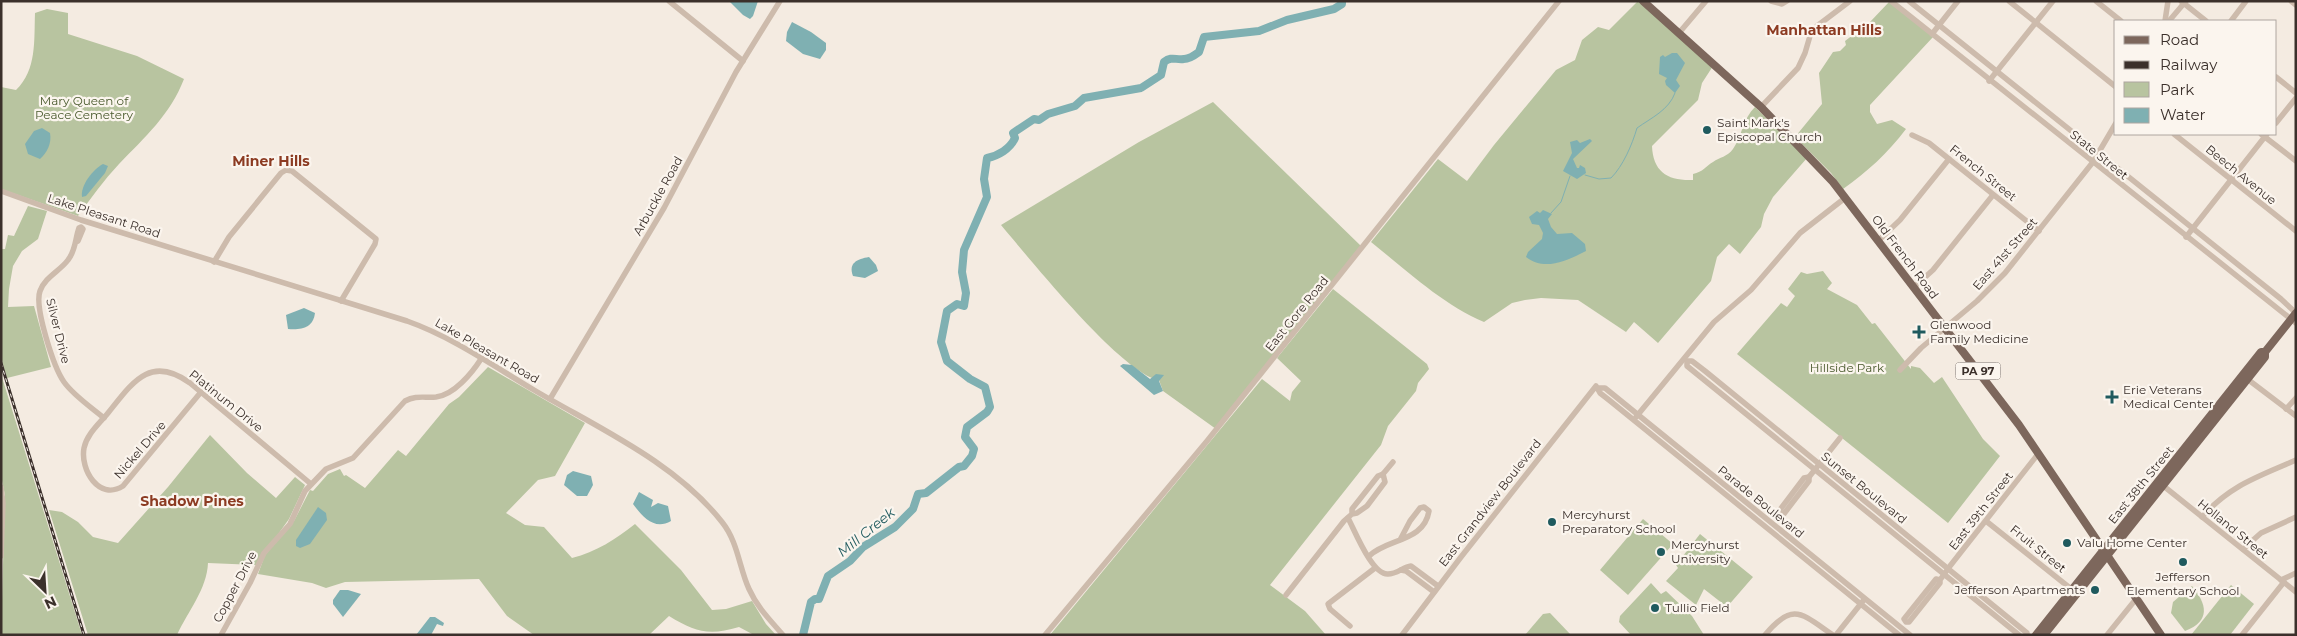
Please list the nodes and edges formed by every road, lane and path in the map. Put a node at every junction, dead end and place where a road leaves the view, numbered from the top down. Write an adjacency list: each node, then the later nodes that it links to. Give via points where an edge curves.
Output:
1 (669, 1): 29 (street)
2 (780, 1): 29 (street, Arbuckle Road)
3 (1559, 1): 110 (street, East Gore Road, via 1207,441)
4 (1643, 1): 27 (main road, Old French Road / PA 97)
5 (1706, 1): 27 (street)
6 (1771, 1): 7 (street, via 1782,4)
7 (1787, 1)
8 (1850, 1): 36 (street, via 1817,26 1798,68)
9 (1891, 1): 28 (street, State Street)
10 (1909, 1): 26 (street, State Street)
11 (1958, 1): 26 (street)
12 (2009, 1): 25 (street)
13 (2053, 1): 25 (street)
14 (2096, 1): 20 (street)
15 (2168, 1): 21 (street)
16 (2246, 1): 24 (street)
17 (2291, 1): 19 (street)
18 (2184, 2): 22 (street); 23 (street)
19 (2296, 5)
20 (2120, 20)
21 (2167, 20)
22 (2168, 20)
23 (2205, 20)
24 (2232, 20)
25 (2036, 23): 30 (street); 33 (street)
26 (1940, 26): 28 (street); 30 (street, State Street)
27 (1679, 33): 36 (main road, Old French Road / PA 97)
28 (1932, 34): 32 (street, State Street)
29 (743, 61): 68 (street, Arbuckle Road, via 660,215)
30 (1997, 72): 32 (street); 42 (street, State Street)
31 (2277, 78): 34 (street)
32 (1989, 80): 45 (street, State Street)
33 (2114, 85)
34 (2296, 93)
35 (2296, 98): 37 (street)
36 (1761, 107): 49 (main road, Old French Road / PA 97, via 1816,162)
37 (2277, 122)
38 (2114, 127): 42 (street, East 41st Street)
39 (1912, 135): 43 (street, French Street, via 1922,138)
40 (2175, 135): 46 (street, Beech Avenue)
41 (2265, 135): 44 (street); 46 (street)
42 (2099, 154): 45 (street, East 41st Street); 51 (street, State Street)
43 (1949, 159): 48 (street, French Street); 55 (street, via 1900,220)
44 (2296, 161)
45 (2093, 162): 52 (street, East 41st Street); 54 (street, State Street)
46 (2231, 179): 51 (street); 53 (street, Beech Avenue)
47 (1, 192): 50 (street, Lake Pleasant Road)
48 (1994, 194): 52 (street, French Street); 57 (street, via 1933,270)
49 (1846, 198): 55 (main road, Old French Road / PA 97); 62 (street, via 1795,237 1760,281 1719,317)
50 (82, 224): 56 (street, Lake Pleasant Road); 72 (street, Silver Drive, via 83,229 67,261 42,286 39,306 60,376 72,391)
51 (2193, 228): 54 (street); 59 (street, State Street, via 2281,299)
52 (2038, 231): 60 (street, East 41st Street, via 1993,286)
53 (2296, 231)
54 (2186, 237): 59 (street, State Street)
55 (1879, 240): 57 (main road, Old French Road / PA 97)
56 (214, 262): 58 (street, Lake Pleasant Road); 58 (street, via 234,230 281,173 286,170 295,172 376,240)
57 (1914, 287): 60 (main road, Old French Road / PA 97)
58 (341, 301): 61 (street, Lake Pleasant Road, via 424,327)
59 (2295, 317): 64 (main road, East 38th Street, via 2265,352 2265,357)
60 (1945, 327): 63 (street, East 41st Street); 74 (main road, Old French Road / PA 97)
61 (481, 358): 68 (street, Lake Pleasant Road); 80 (street, Copper Drive, via 449,393 405,401 354,458 326,469)
62 (1685, 359): 71 (street); 77 (street, Sunset Boulevard, via 1692,361)
63 (1900, 370)
64 (2245, 377): 69 (street); 79 (main road, East 38th Street)
65 (1598, 387): 71 (street, Parade Boulevard, via 1605,388); 98 (street, East Grandview Boulevard)
66 (201, 392): 72 (street, Platinum Drive, via 172,372 152,372 138,378); 72 (street, Nickel Drive, via 129,480 113,490 102,490 93,482 84,454 87,439); 80 (street, Platinum Drive)
67 (2296, 398): 69 (street)
68 (550, 400): 109 (street, Lake Pleasant Road, via 629,445 680,480 704,502 728,531 754,599)
69 (2286, 409): 70 (street)
70 (2296, 416)
71 (1635, 417): 86 (street, Parade Boulevard); 87 (street, Parade Boulevard)
72 (104, 418)
73 (1840, 438): 77 (street)
74 (2038, 454): 85 (street, East 39th Street); 90 (main road, Old French Road / PA 97)
75 (2296, 460): 83 (street, via 2232,489)
76 (1393, 462): 78 (street)
77 (1817, 467): 86 (street, via 1804,478); 95 (street, Sunset Boulevard)
78 (1383, 474): 82 (street, via 1352,509); 82 (street, via 1384,482 1371,501)
79 (2160, 483): 83 (street, Holland Street); 90 (main road, East 38th Street)
80 (311, 484): 108 (street, Copper Drive, via 290,524 264,553)
81 (1, 487): 91 (street)
82 (1350, 516): 92 (street); 102 (street)
83 (2202, 517): 89 (street, Holland Street)
84 (2296, 517): 89 (street, via 2261,532)
85 (1986, 521): 95 (street, East 39th Street); 100 (street, Fruit Street)
86 (1772, 523): 87 (street); 104 (street, Parade Boulevard)
87 (1768, 529): 104 (street, Parade Boulevard)
88 (1400, 540): 88 (street, via 1416,533 1426,519 1427,509 1418,510); 92 (street, via 1380,547)
89 (2243, 549): 97 (street, Holland Street)
90 (2105, 554): 100 (main road, East 38th Street); 103 (main road, Old French Road / PA 97)
91 (1, 556)
92 (1368, 556): 93 (street)
93 (1375, 568): 94 (street, via 1386,574); 106 (street, via 1328,604 1330,610)
94 (1401, 570): 98 (street, via 1409,566 1414,568); 99 (street)
95 (1946, 572): 105 (street, East 39th Street, via 1940,580 1936,579 1904,619); 115 (street, Sunset Boulevard); 116 (street, Sunset Boulevard)
96 (2296, 573): 97 (street)
97 (2282, 581): 101 (street, Holland Street); 121 (street)
98 (1438, 586): 99 (street, East Grandview Boulevard)
99 (1434, 592): 111 (street, East Grandview Boulevard)
100 (2074, 592): 117 (main road, East 38th Street); 118 (main road, East 38th Street)
101 (2296, 592)
102 (1286, 595)
103 (2136, 599): 119 (street); 120 (main road, Old French Road / PA 97)
104 (1863, 601): 105 (street, Parade Boulevard); 107 (street, Parade Boulevard); 113 (street)
105 (1904, 625): 107 (street, East 39th Street); 114 (street, Parade Boulevard)
106 (1350, 626)
107 (1898, 634)
108 (221, 635)
109 (783, 635)
110 (1045, 635)
111 (1402, 635)
112 (1765, 635): 113 (street, via 1782,617 1790,614 1804,616)
113 (1835, 635)
114 (1910, 635)
115 (2019, 635)
116 (2027, 635)
117 (2036, 635)
118 (2044, 635)
119 (2107, 635)
120 (2161, 635)
121 (2242, 635)

